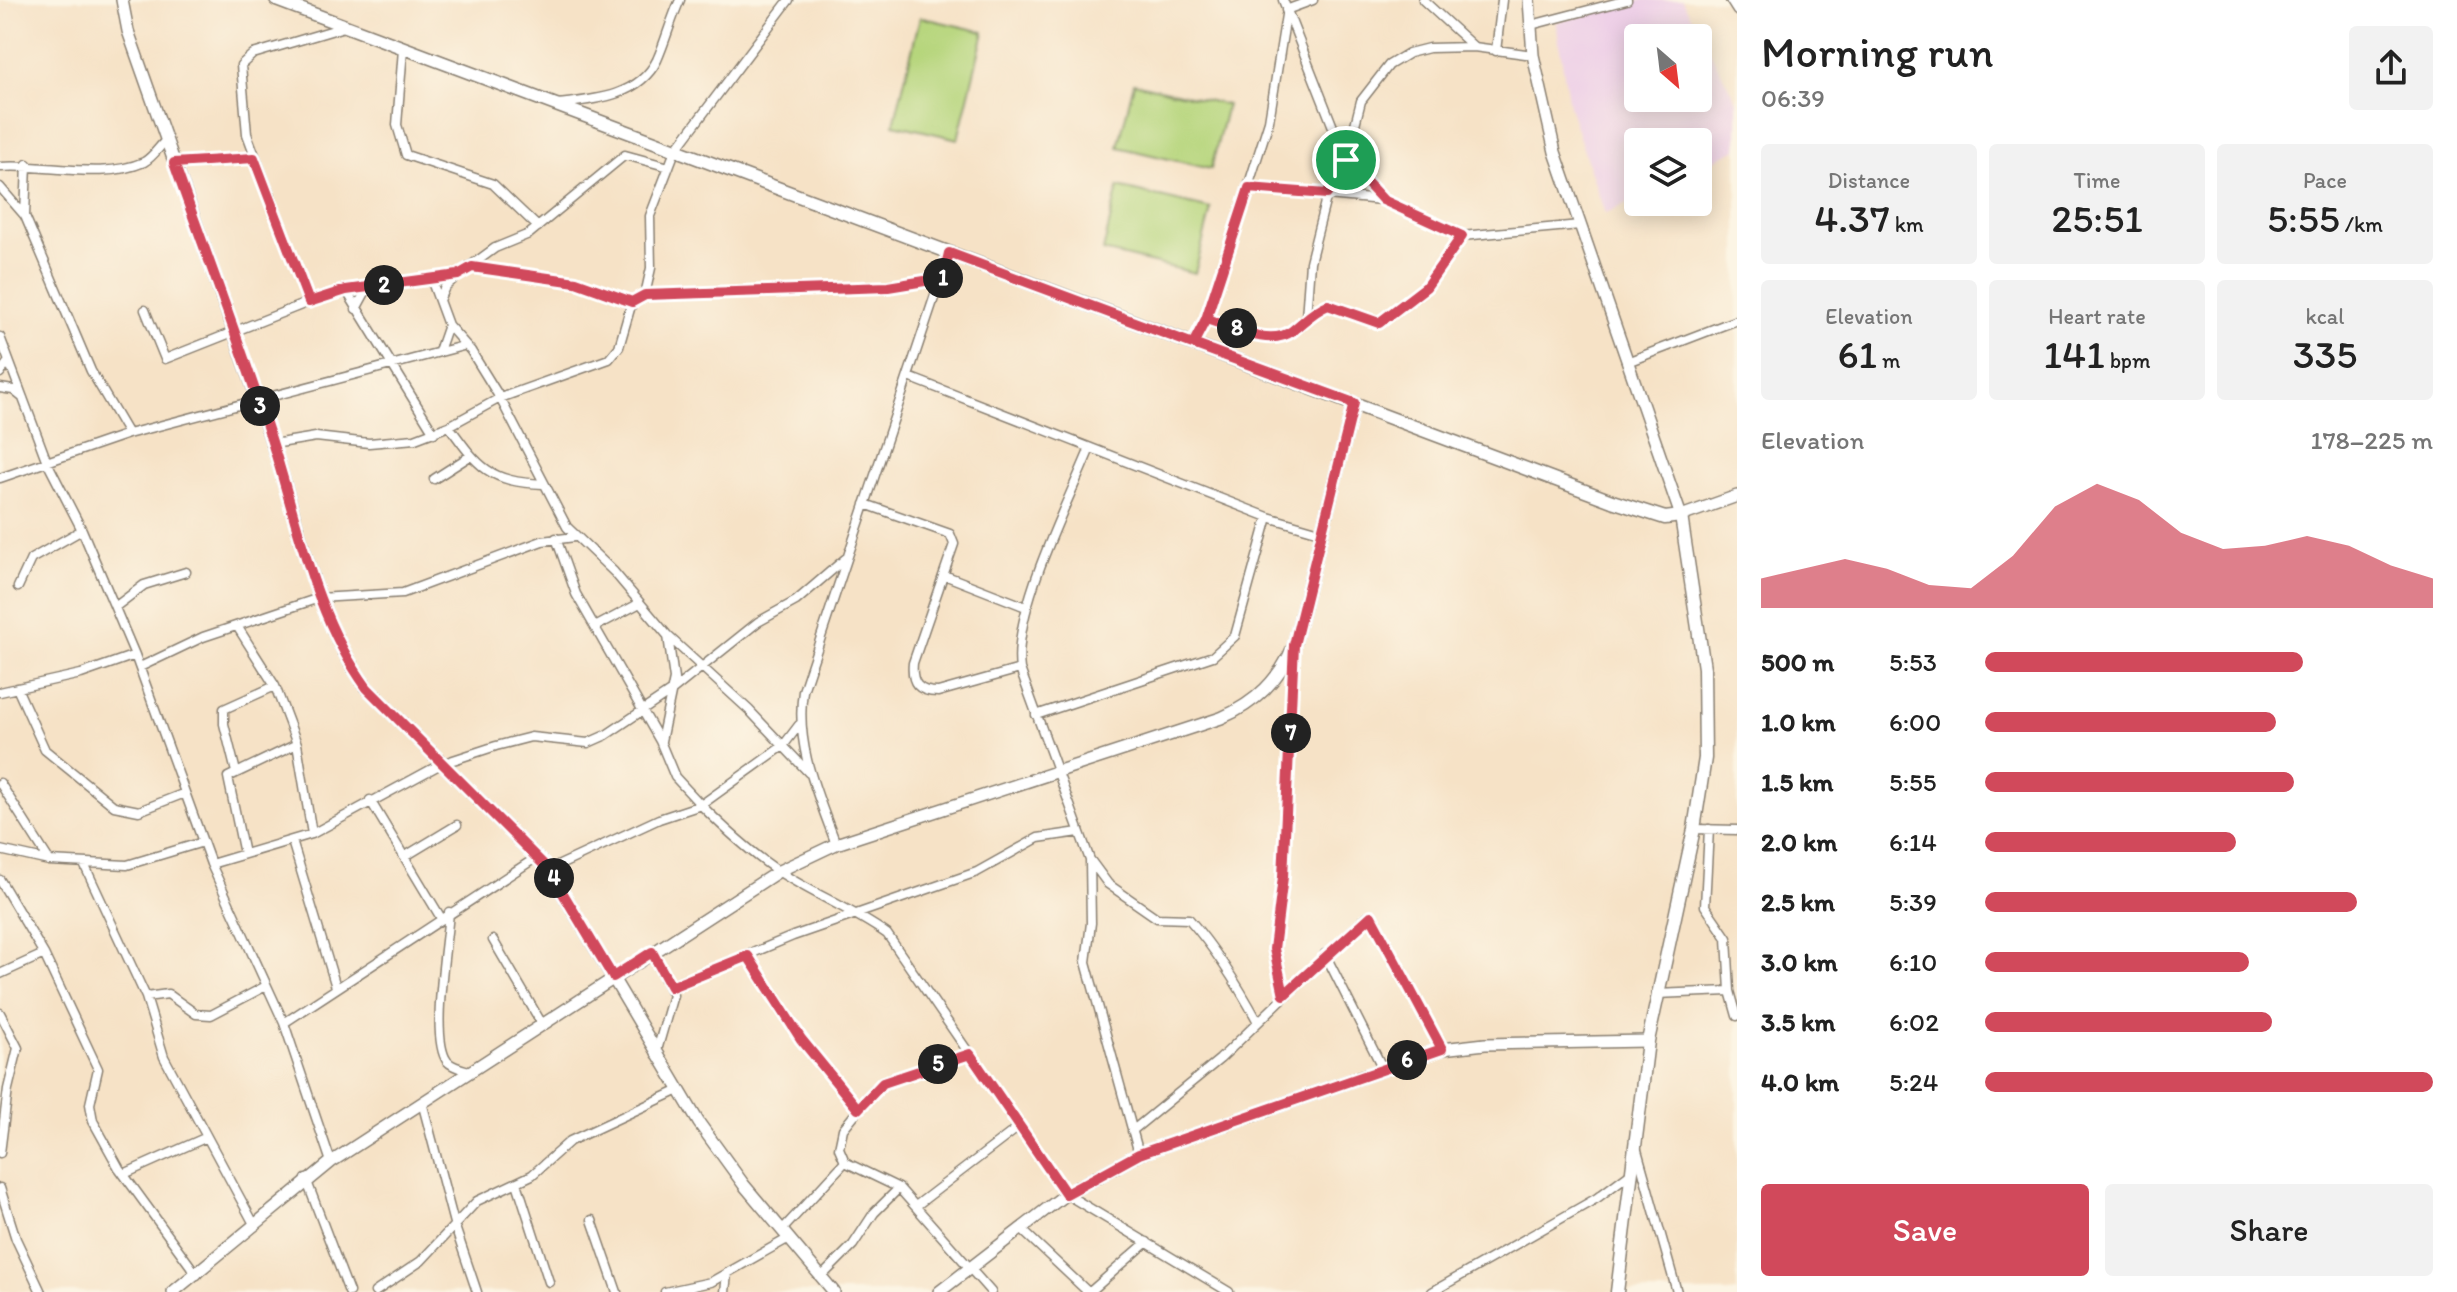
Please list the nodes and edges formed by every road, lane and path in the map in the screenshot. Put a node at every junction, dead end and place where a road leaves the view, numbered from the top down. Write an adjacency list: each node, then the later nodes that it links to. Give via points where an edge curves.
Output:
1 (122, 0): 21 (street)
2 (276, 0): 15 (main road)
3 (680, 0): 20 (street, via 656,63 639,82 600,100)
4 (789, 0): 22 (street)
5 (1313, 0): 12 (street)
6 (1423, 0): 16 (street)
7 (1502, 0): 18 (street)
8 (1529, 0): 14 (street)
9 (1627, 0): 11 (street)
10 (1730, 0): 13 (street)
11 (1612, 2): 14 (street)
12 (1285, 8): 24 (street); 30 (street, via 1269,121)
13 (1737, 11)
14 (1531, 25): 19 (street)
15 (344, 27): 17 (main road); 23 (street, via 245,59 243,121)
16 (1474, 47): 18 (street); 24 (street, via 1429,48 1389,65 1355,113)
17 (403, 49): 20 (main road); 35 (street, via 397,125 406,155 493,184)
18 (1496, 51): 19 (street)
19 (1533, 55): 34 (street, via 1555,152)
20 (549, 104): 22 (main road)
21 (166, 140): 25 (street); 26 (street, via 145,161 130,166 93,170)
22 (675, 151): 28 (street); 37 (main road)
23 (254, 158): 25 (street); 46 (street)
24 (1346, 160): 31 (street); 32 (street)
25 (174, 163): 54 (street)
26 (27, 164): 27 (street); 33 (street)
27 (0, 167)
28 (669, 167): 35 (street, via 621,156); 44 (street, via 650,216 651,268)
29 (0, 187): 33 (street)
30 (1249, 188): 31 (street); 51 (street)
31 (1327, 194): 32 (street); 50 (street, via 1310,262)
32 (1383, 200): 36 (street)
33 (25, 216): 71 (street, via 91,371)
34 (1580, 225): 36 (street); 60 (street)
35 (538, 227): 38 (street, via 495,248)
36 (1462, 236): 50 (street, via 1426,287 1379,323 1328,305)
37 (949, 253): 40 (street); 56 (main road)
38 (472, 267): 39 (street); 47 (street, via 576,282)
39 (458, 275): 41 (street); 45 (street)
40 (943, 278): 44 (street, via 888,287); 63 (street)
41 (431, 279): 42 (street); 45 (street)
42 (368, 287): 43 (street); 48 (street)
43 (346, 290): 46 (street); 48 (street)
44 (645, 295): 47 (street)
45 (439, 300): 53 (street)
46 (309, 302): 54 (street)
47 (632, 302): 65 (street, via 619,347 609,359)
48 (356, 309): 61 (street)
49 (145, 310): 54 (street, via 165,359)
50 (1306, 318): 51 (street, via 1290,333 1271,339)
51 (1206, 319): 56 (street)
52 (1737, 320): 60 (street)
53 (448, 325): 57 (street); 58 (street)
54 (234, 333): 67 (street)
55 (0, 337): 59 (street)
56 (1193, 344): 68 (main road)
57 (463, 346): 58 (street); 65 (street)
58 (439, 351): 61 (street)
59 (9, 361): 62 (street); 66 (street)
60 (1627, 362): 81 (street)
61 (390, 365): 67 (street); 70 (street)
62 (0, 373)
63 (909, 377): 73 (street); 80 (street)
64 (0, 388): 66 (street)
65 (500, 398): 69 (street); 78 (street)
66 (27, 401): 75 (street)
67 (258, 401): 71 (street); 72 (street)
68 (1354, 403): 81 (main road, via 1612,501 1665,518); 84 (street)
69 (449, 426): 70 (street); 74 (street)
70 (434, 433): 72 (street, via 402,442 316,437)
71 (128, 434): 75 (street)
72 (273, 444): 91 (street)
73 (1090, 448): 82 (street); 94 (street)
74 (470, 456): 77 (street); 78 (street, via 503,480)
75 (47, 462): 76 (street); 83 (street)
76 (0, 478)
77 (434, 479)
78 (543, 484): 85 (street)
79 (1737, 496): 81 (street)
80 (865, 504): 87 (street); 89 (street, via 950,534 954,544)
81 (1681, 516): 122 (main road, via 1706,696 1705,758)
82 (1268, 517): 84 (street); 108 (street, via 1235,636 1224,649)
83 (82, 530): 90 (street, via 31,559); 93 (street)
84 (1320, 532): 98 (street)
85 (575, 537): 86 (street); 92 (street)
86 (556, 538): 91 (street, via 403,593); 96 (street, via 576,594)
87 (845, 559): 101 (street); 109 (street, via 803,691)
88 (186, 572): 93 (street, via 144,585)
89 (944, 575): 94 (street); 102 (street, via 913,663 917,687 938,692)
90 (18, 587)
91 (319, 598): 95 (street); 113 (street, via 346,660)
92 (640, 603): 96 (street); 97 (street)
93 (115, 607): 99 (street)
94 (1026, 607): 102 (street, via 1018,635)
95 (237, 626): 100 (street); 103 (street)
96 (595, 627): 107 (street)
97 (668, 636): 101 (street); 105 (street)
98 (1294, 645): 116 (street, via 1278,675 1238,710); 157 (street, via 1283,877 1274,949)
99 (135, 655): 100 (street); 104 (street)
100 (140, 667): 118 (street)
101 (704, 667): 105 (street); 112 (street)
102 (1020, 669): 108 (street)
103 (275, 686): 111 (street); 114 (street, via 224,709)
104 (17, 688): 106 (street); 118 (street, via 45,750 114,806 139,811)
105 (673, 690): 107 (street); 110 (street)
106 (0, 692)
107 (643, 710): 110 (street); 113 (street, via 588,743 519,739)
108 (1036, 715): 116 (street)
109 (799, 725): 112 (street); 115 (street)
110 (660, 741): 120 (street, via 675,777)
111 (297, 744): 114 (street); 126 (street)
112 (783, 746): 115 (street); 120 (street)
113 (441, 764): 119 (street); 133 (street)
114 (236, 772): 131 (street, via 227,784)
115 (809, 773): 129 (street)
116 (1056, 773): 125 (street); 129 (street)
117 (0, 783): 135 (street)
118 (185, 793): 128 (street)
119 (370, 800): 126 (street); 132 (street)
120 (701, 805): 138 (street); 139 (street)
121 (457, 825): 132 (street)
122 (1694, 829): 123 (street); 156 (main road)
123 (1709, 829): 124 (street); 143 (street, via 1705,906)
124 (1737, 830)
125 (1079, 832): 134 (street); 141 (street, via 1038,838 977,872)
126 (312, 834): 127 (street)
127 (292, 841): 131 (street); 153 (street)
128 (203, 842): 136 (street, via 127,865); 137 (street)
129 (836, 844): 139 (street)
130 (0, 850): 135 (street)
131 (244, 854): 137 (street)
132 (404, 857): 142 (street)
133 (537, 857): 138 (street); 142 (street)
134 (1090, 860): 161 (street, via 1108,884 1157,918 1189,919 1218,953); 174 (street, via 1086,962)
135 (49, 861): 136 (street)
136 (84, 864): 158 (street)
137 (211, 864): 152 (street)
138 (549, 870): 151 (street)
139 (779, 871): 141 (street); 146 (street)
140 (0, 880): 147 (street)
141 (857, 913): 149 (street); 167 (street, via 893,940)
142 (445, 915): 153 (street); 169 (street, via 440,1036 445,1058)
143 (1727, 938): 145 (street); 155 (street)
144 (493, 940): 163 (street)
145 (1737, 942)
146 (652, 952): 151 (street); 154 (street)
147 (44, 954): 150 (street); 182 (street, via 98,1069 90,1104 93,1121)
148 (1325, 954): 157 (street); 165 (street, via 1371,916); 168 (street)
149 (748, 956): 154 (street); 172 (street, via 801,1039)
150 (0, 974)
151 (613, 977): 163 (street); 166 (street)
152 (266, 986): 158 (street, via 211,1015 196,1014 168,994); 162 (street)
153 (336, 987): 162 (street)
154 (671, 987): 166 (street, via 673,1002)
155 (1730, 991): 156 (street); 160 (street)
156 (1656, 994): 164 (main road)
157 (1284, 995): 161 (street)
158 (146, 997): 175 (street, via 164,1057)
159 (0, 1013): 177 (street, via 18,1048)
160 (1737, 1016)
161 (1258, 1022): 174 (street)
162 (284, 1023): 179 (street)
163 (542, 1024): 169 (street)
164 (1648, 1041): 165 (street); 176 (main road)
165 (1442, 1049): 168 (street)
166 (656, 1054): 170 (street)
167 (970, 1054): 172 (street, via 883,1083); 173 (street)
168 (1383, 1069): 178 (street)
169 (469, 1071): 171 (street)
170 (677, 1091): 184 (street, via 570,1141); 193 (street)
171 (422, 1102): 179 (street); 191 (street)
172 (858, 1109): 180 (street, via 839,1140)
173 (1020, 1126): 187 (street); 188 (street)
174 (1132, 1131): 178 (street)
175 (207, 1137): 182 (street); 190 (street)
176 (1636, 1146): 181 (main road); 217 (street)
177 (0, 1153)
178 (1139, 1154): 187 (street)
179 (331, 1162): 183 (street)
180 (845, 1162): 186 (street); 193 (street)
181 (1633, 1172): 199 (street, via 1580,1208); 216 (main road)
182 (124, 1174): 197 (street)
183 (306, 1179): 190 (street); 203 (street)
184 (517, 1183): 191 (street, via 477,1201); 200 (street)
185 (0, 1188): 201 (street)
186 (899, 1188): 188 (street); 198 (street)
187 (1066, 1194): 192 (street); 194 (street)
188 (917, 1205): 195 (street)
189 (592, 1220): 206 (street)
190 (254, 1224): 197 (street)
191 (455, 1227): 204 (street, via 421,1261); 205 (street)
192 (1020, 1228): 195 (street); 212 (street)
193 (786, 1234): 196 (street); 198 (street)
194 (1147, 1242): 212 (street); 213 (street)
195 (970, 1269): 210 (street); 211 (street)
196 (727, 1274): 207 (street); 208 (street)
197 (197, 1275): 202 (street)
198 (821, 1277): 209 (street)
199 (1449, 1279): 214 (street); 215 (street)
200 (549, 1282)
201 (41, 1292)
202 (173, 1292)
203 (349, 1292)
204 (375, 1292)
205 (477, 1292)
206 (617, 1292)
207 (665, 1292)
208 (725, 1292)
209 (834, 1292)
210 (939, 1292)
211 (991, 1292)
212 (1089, 1292)
213 (1229, 1292)
214 (1421, 1292)
215 (1432, 1292)
216 (1617, 1292)
217 (1677, 1292)

